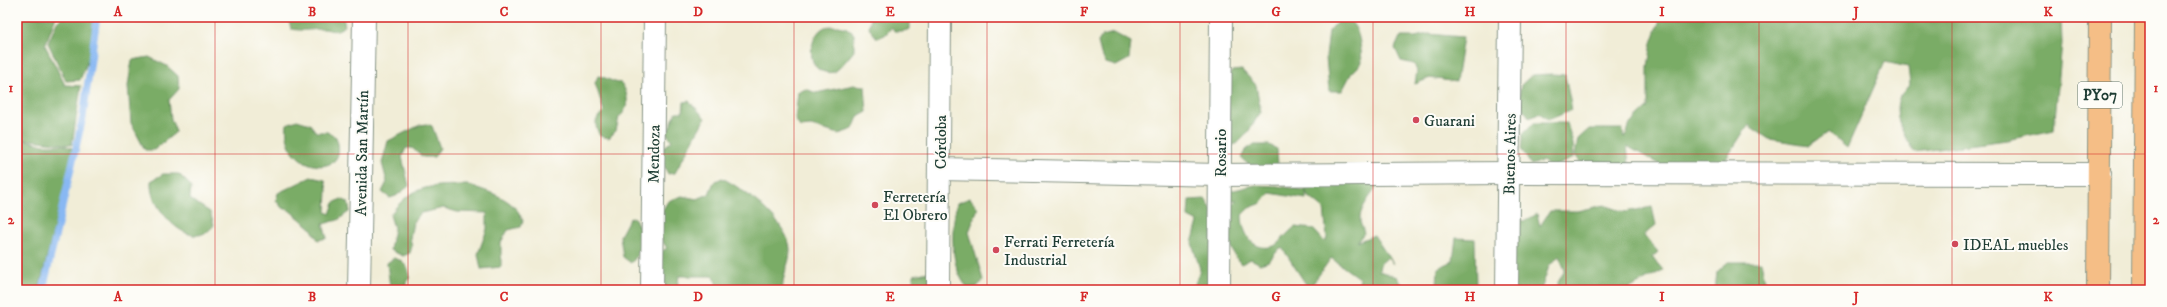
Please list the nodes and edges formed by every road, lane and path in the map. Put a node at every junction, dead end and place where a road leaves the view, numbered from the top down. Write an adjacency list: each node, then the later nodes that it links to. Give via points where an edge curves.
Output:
1 (364, 17): 13 (street, Avenida San Martín)
2 (655, 17): 14 (street, Mendoza)
3 (940, 17): 9 (street, Córdoba)
4 (1221, 17): 12 (street, Rosario)
5 (1510, 17): 10 (street, Buenos Aires)
6 (2100, 17): 11 (highway, PY07)
7 (2146, 17): 8 (highway, PY07)
8 (2148, 39): 19 (highway, PY07)
9 (940, 169): 12 (street); 15 (street, Córdoba)
10 (1510, 173): 11 (street); 12 (street); 17 (street, Buenos Aires)
11 (2100, 174): 18 (highway, PY07)
12 (1220, 175): 16 (street, Rosario)
13 (359, 290)
14 (652, 290)
15 (938, 290)
16 (1219, 290)
17 (1507, 290)
18 (2098, 290)
19 (2144, 290)

